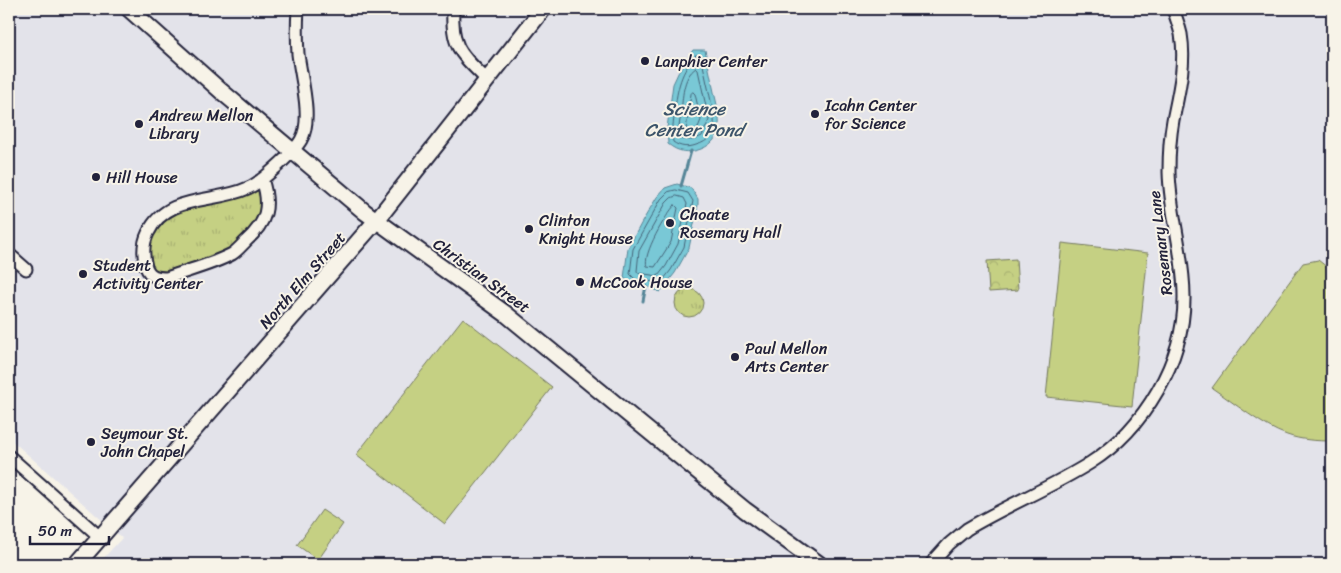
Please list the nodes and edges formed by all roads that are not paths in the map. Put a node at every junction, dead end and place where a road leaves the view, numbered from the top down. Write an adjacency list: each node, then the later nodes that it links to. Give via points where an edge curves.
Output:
1 (129, 9): 7 (main road, Christian Street)
2 (298, 9): 7 (street, via 298,53 308,120 302,140)
3 (454, 9): 6 (street, via 454,38 458,49)
4 (542, 9): 6 (main road, North Elm Street)
5 (1173, 9): 16 (street, Rosemary Lane, via 1181,33 1182,66 1169,152 1170,186 1184,297 1181,330 1172,365 1158,390 1118,442 1092,462 967,529)
6 (487, 80): 9 (main road, North Elm Street)
7 (292, 151): 8 (street); 9 (main road, Christian Street)
8 (262, 179): 8 (street, via 248,188 177,205 166,211 146,237 144,261 148,272 156,278 167,278 233,253 264,219 267,204)
9 (376, 221): 13 (main road, North Elm Street); 15 (main road, Christian Street, via 506,314 745,510)
10 (9, 254): 11 (street)
11 (26, 269)
12 (9, 456): 13 (street)
13 (101, 538): 14 (main road, North Elm Street)
14 (77, 564)
15 (819, 564)
16 (931, 564)

